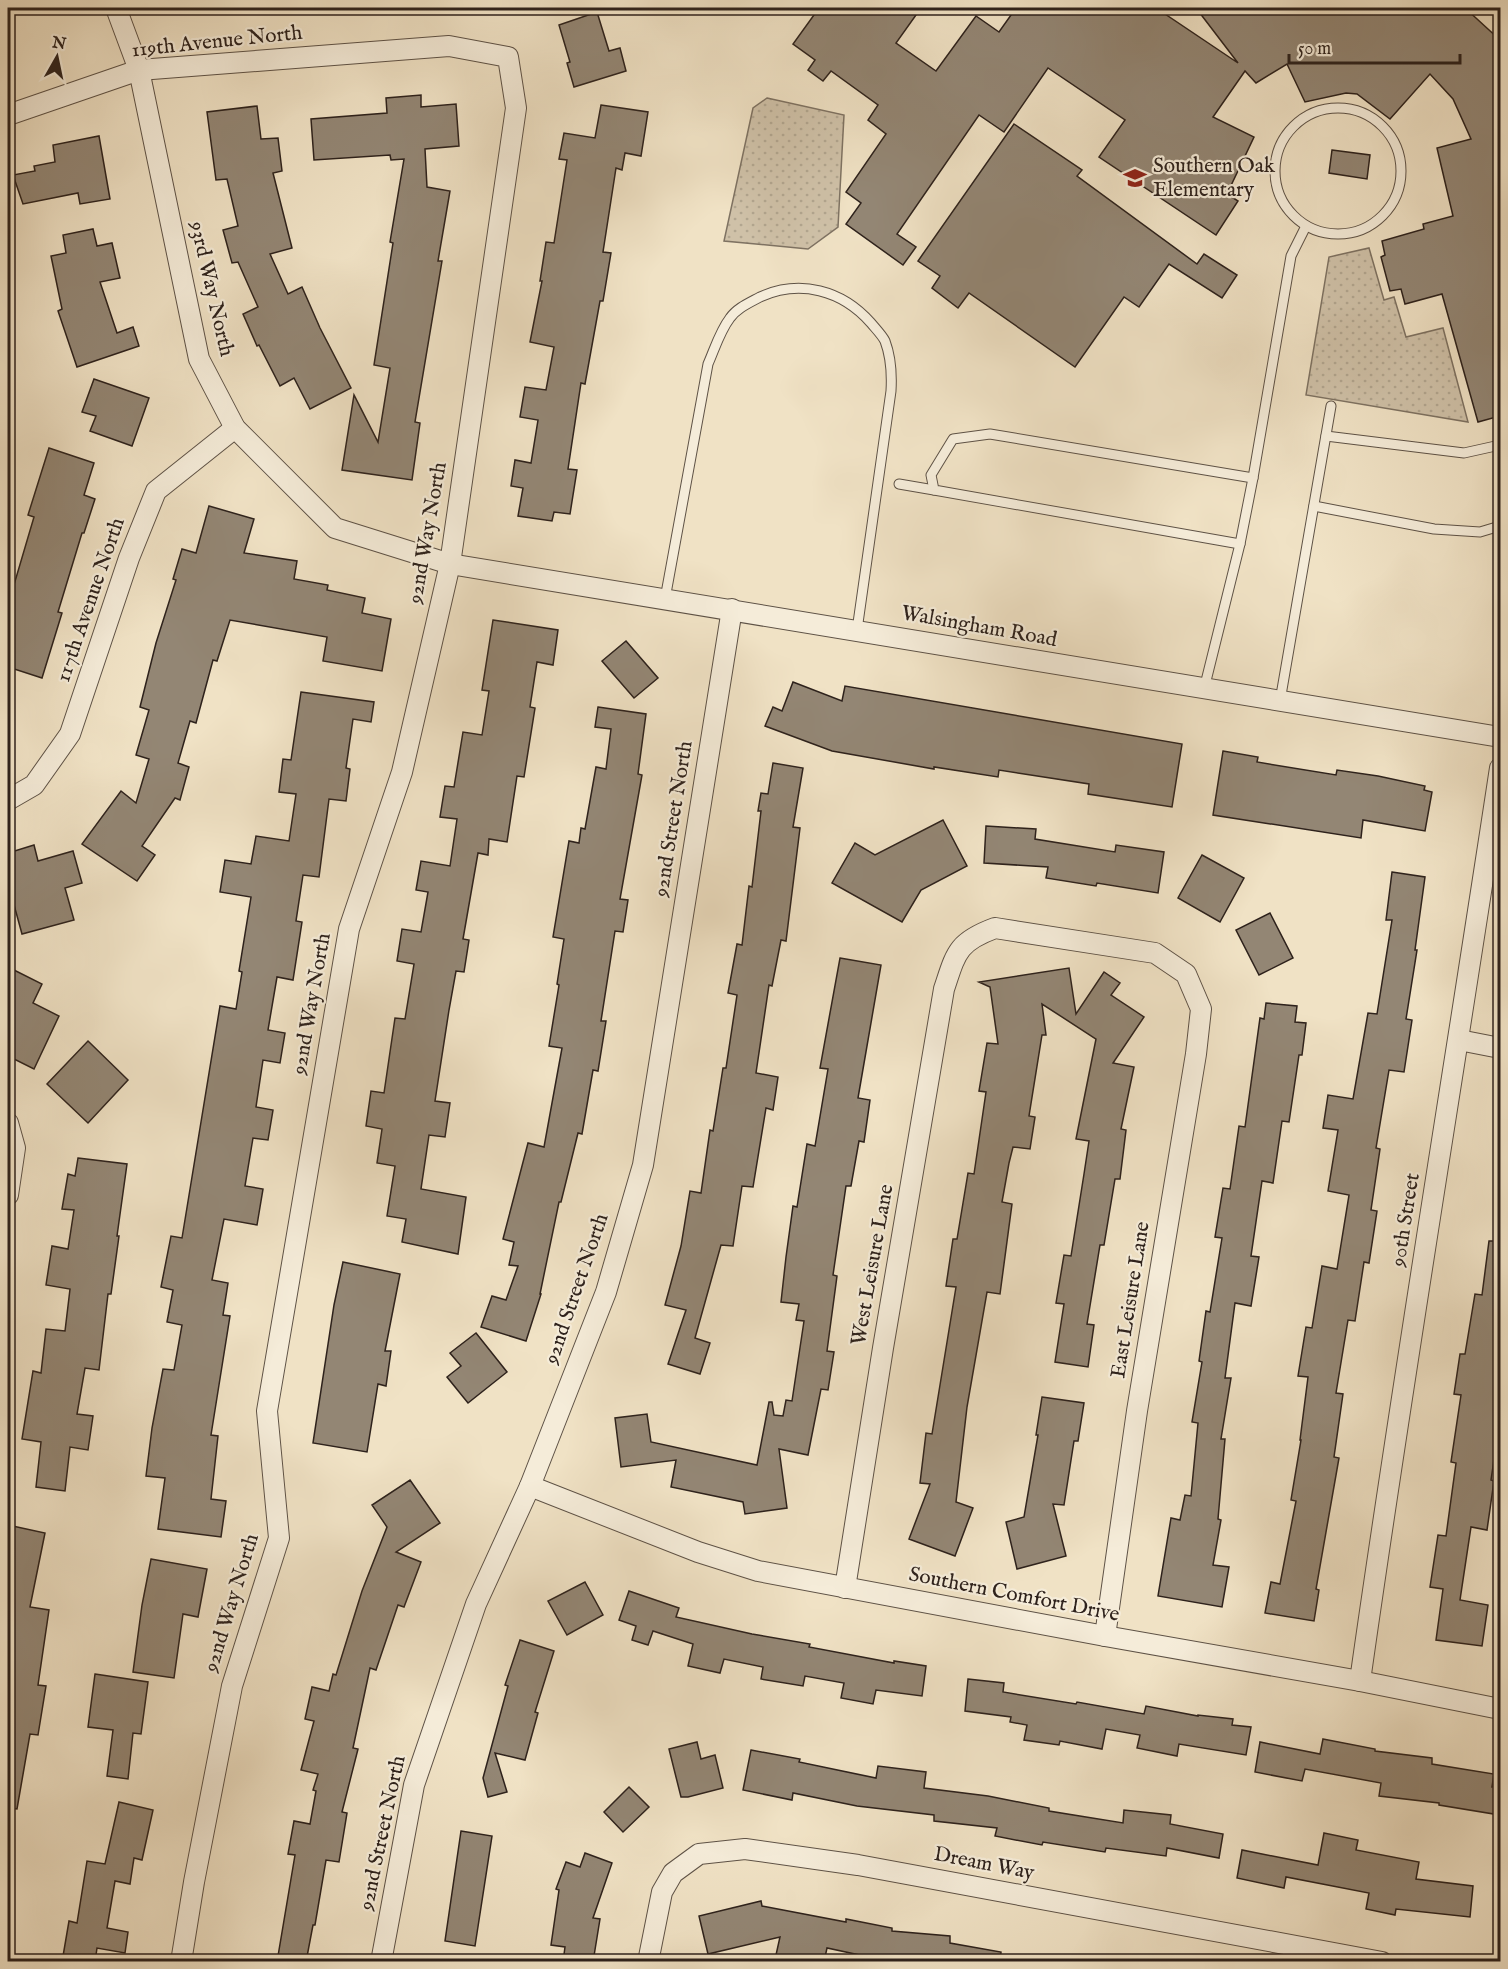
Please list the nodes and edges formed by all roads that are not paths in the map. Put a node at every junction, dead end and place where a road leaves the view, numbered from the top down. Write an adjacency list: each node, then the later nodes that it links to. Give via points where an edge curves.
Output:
1 (116, 8): 3 (street, 93rd Way North)
2 (508, 57): 3 (street, 119th Avenue North, via 449,46); 16 (street, 92nd Way North, via 516,108)
3 (139, 70): 4 (street, 119th Avenue North); 7 (street, 93rd Way North, via 199,358)
4 (8, 115)
5 (1306, 226): 5 (lane, via 1324,233 1345,234 1381,219 1394,203 1401,184 1402,164 1386,128 1370,116 1349,108 1327,108 1306,116 1289,130 1278,149 1274,171 1278,192 1289,211); 10 (lane, via 1291,255)
6 (1331, 406): 8 (lane)
7 (235, 428): 16 (street, 93rd Way North, via 335,528); 24 (street, 117th Avenue North, via 156,491 129,558 70,734 34,784)
8 (1326, 436): 9 (lane, via 1464,453); 13 (lane)
9 (1500, 445)
10 (1253, 478): 12 (lane, via 990,434 953,439 931,475); 15 (lane)
11 (899, 484): 12 (lane)
12 (934, 490): 15 (lane)
13 (1314, 506): 14 (lane, via 1434,529 1480,532); 21 (lane)
14 (1500, 526)
15 (1240, 544): 20 (lane)
16 (450, 564): 17 (street, Walsingham Road); 35 (street, 92nd Way North, via 402,772 349,929 267,1411 279,1538 232,1686)
17 (665, 599): 18 (street, Walsingham Road); 19 (lane, via 708,364 720,335 730,317 744,305 776,290 806,288 854,305 884,339 892,370)
18 (732, 609): 19 (street, Walsingham Road); 30 (street, 92nd Street North, via 643,1165 606,1292)
19 (857, 630): 20 (street, Walsingham Road)
20 (1204, 689): 21 (street, Walsingham Road)
21 (1280, 701): 22 (street, Walsingham Road)
22 (1500, 737)
23 (1500, 768): 26 (street, 90th Street)
24 (8, 800)
25 (956, 953): 31 (street, West Leisure Lane, via 944,989); 32 (street, East Leisure Lane, via 974,935 995,928 1155,953 1186,974 1201,1009)
26 (1459, 1040): 27 (street); 33 (street, 90th Street)
27 (1500, 1048)
28 (8, 1123): 29 (street, via 15,1148)
29 (8, 1195)
30 (530, 1486): 31 (street, Southern Comfort Drive, via 699,1552 758,1571); 36 (street, 92nd Street North, via 476,1604 414,1785)
31 (845, 1588): 32 (street, Southern Comfort Drive)
32 (1105, 1636): 33 (street, Southern Comfort Drive)
33 (1360, 1681): 34 (street, Southern Comfort Drive)
34 (1500, 1709)
35 (181, 1962)
36 (381, 1962)
37 (648, 1962): 38 (street, Dream Way, via 662,1892 673,1872 699,1854 745,1849 858,1865)
38 (1382, 1962)

